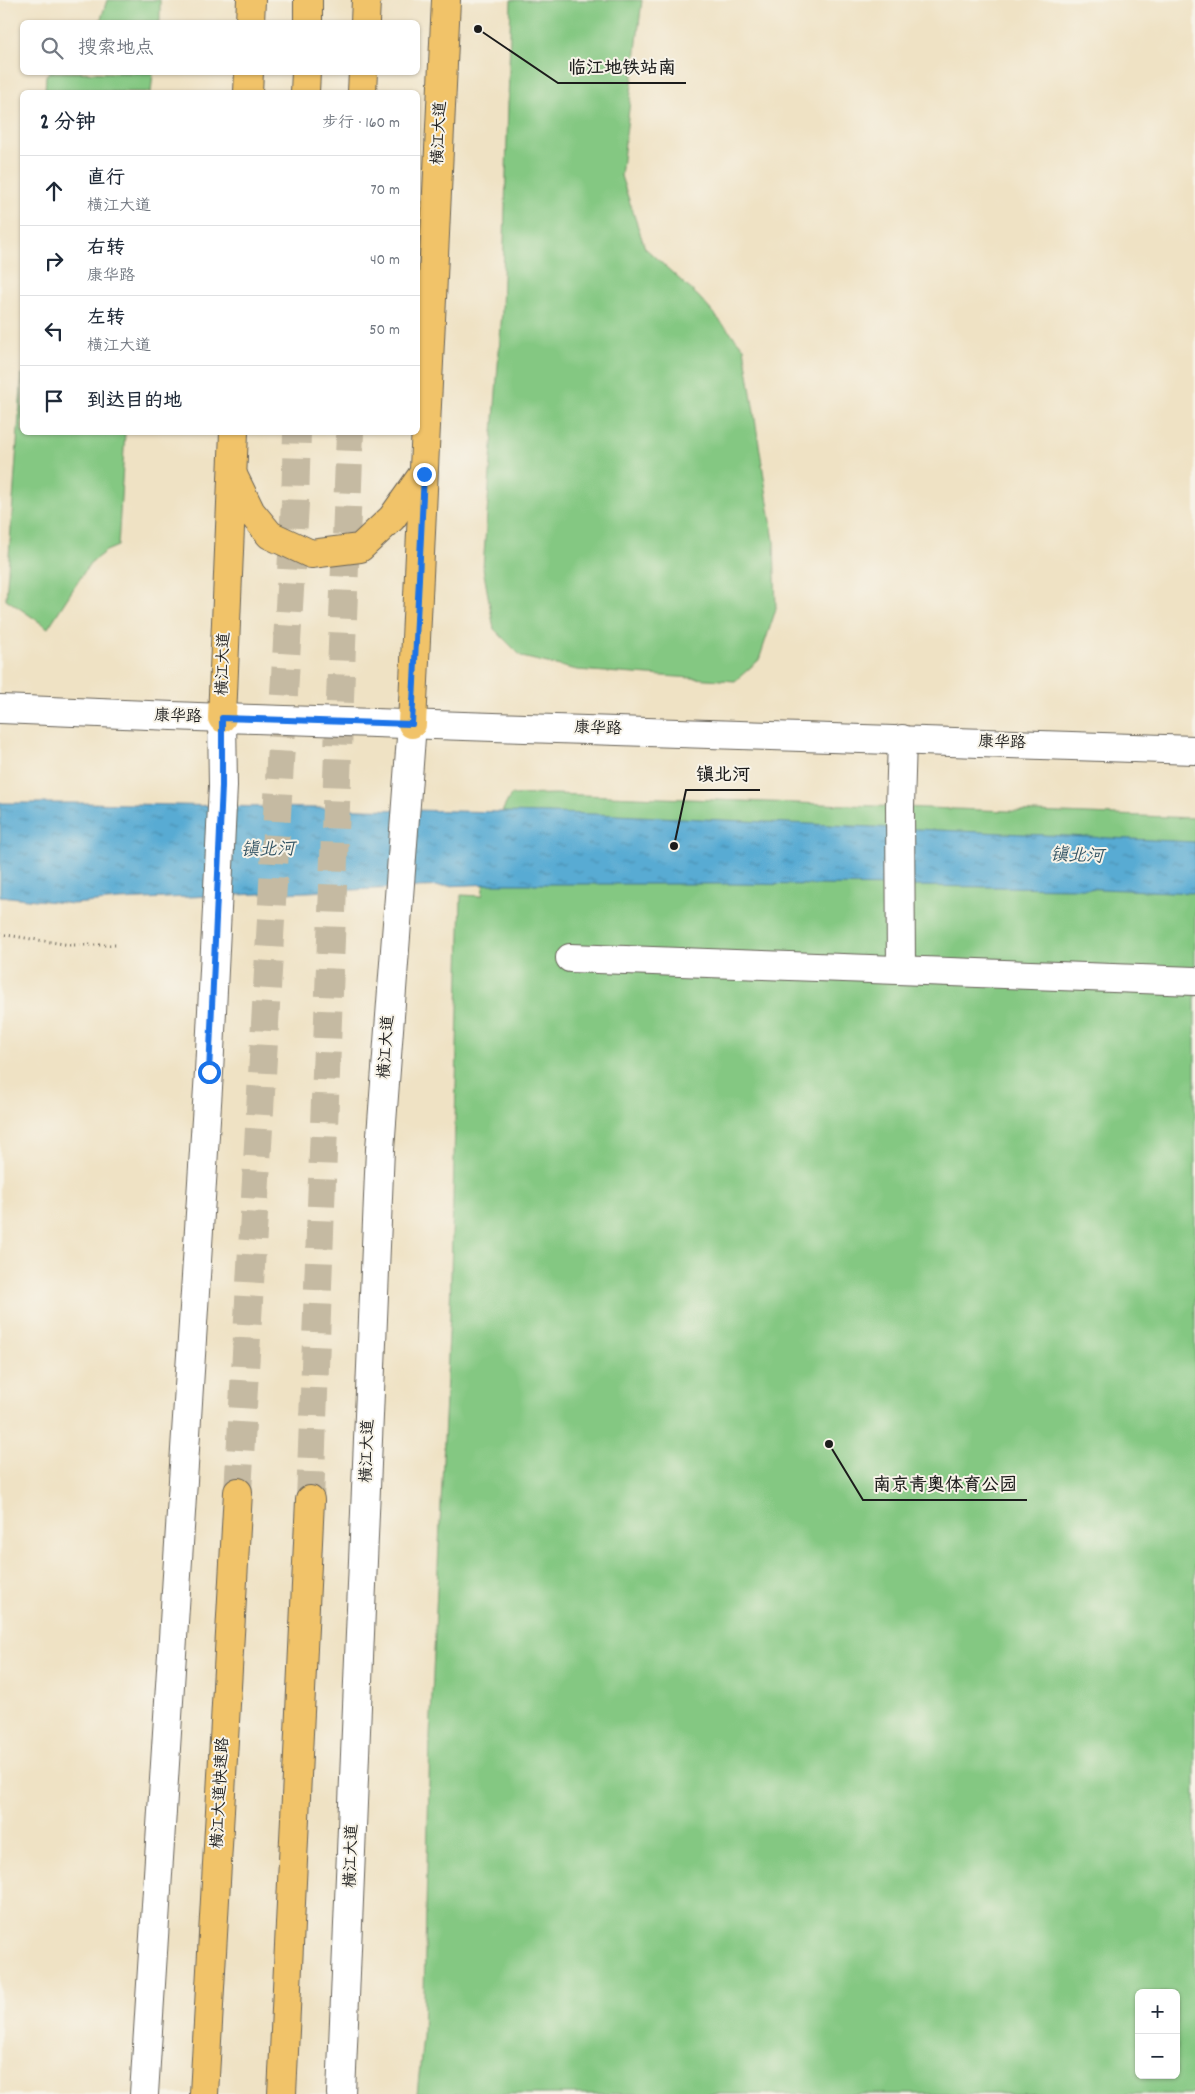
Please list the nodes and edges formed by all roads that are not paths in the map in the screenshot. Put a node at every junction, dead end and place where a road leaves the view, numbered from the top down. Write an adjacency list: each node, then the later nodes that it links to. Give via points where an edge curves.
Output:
1 (251, 0): 5 (main road)
2 (308, 0): 6 (main road)
3 (366, 0): 7 (main road)
4 (446, 0): 16 (main road, 横江大道)
5 (250, 20)
6 (308, 20)
7 (365, 20)
8 (248, 75): 11 (main road)
9 (306, 75): 12 (main road)
10 (363, 75): 13 (main road)
11 (248, 90)
12 (305, 90)
13 (362, 90)
14 (234, 435): 15 (main road, 横江大道)
15 (232, 474): 16 (main road, via 251,512 270,535 311,554 360,548 392,518); 18 (main road, 横江大道)
16 (424, 474): 19 (main road, 横江大道)
17 (0, 709): 18 (street, 康华路)
18 (222, 718): 19 (street, 康华路); 27 (street, 横江大道, via 209,1072)
19 (412, 724): 20 (street, 康华路); 30 (street, 横江大道, via 380,1149)
20 (902, 739): 21 (street, 康华路); 23 (street)
21 (1195, 750)
22 (570, 958): 23 (street)
23 (901, 969): 24 (street)
24 (1195, 981)
25 (238, 1492): 28 (main road, 横江大道快速路)
26 (310, 1500): 29 (main road)
27 (144, 2094)
28 (204, 2094)
29 (282, 2094)
30 (341, 2094)

